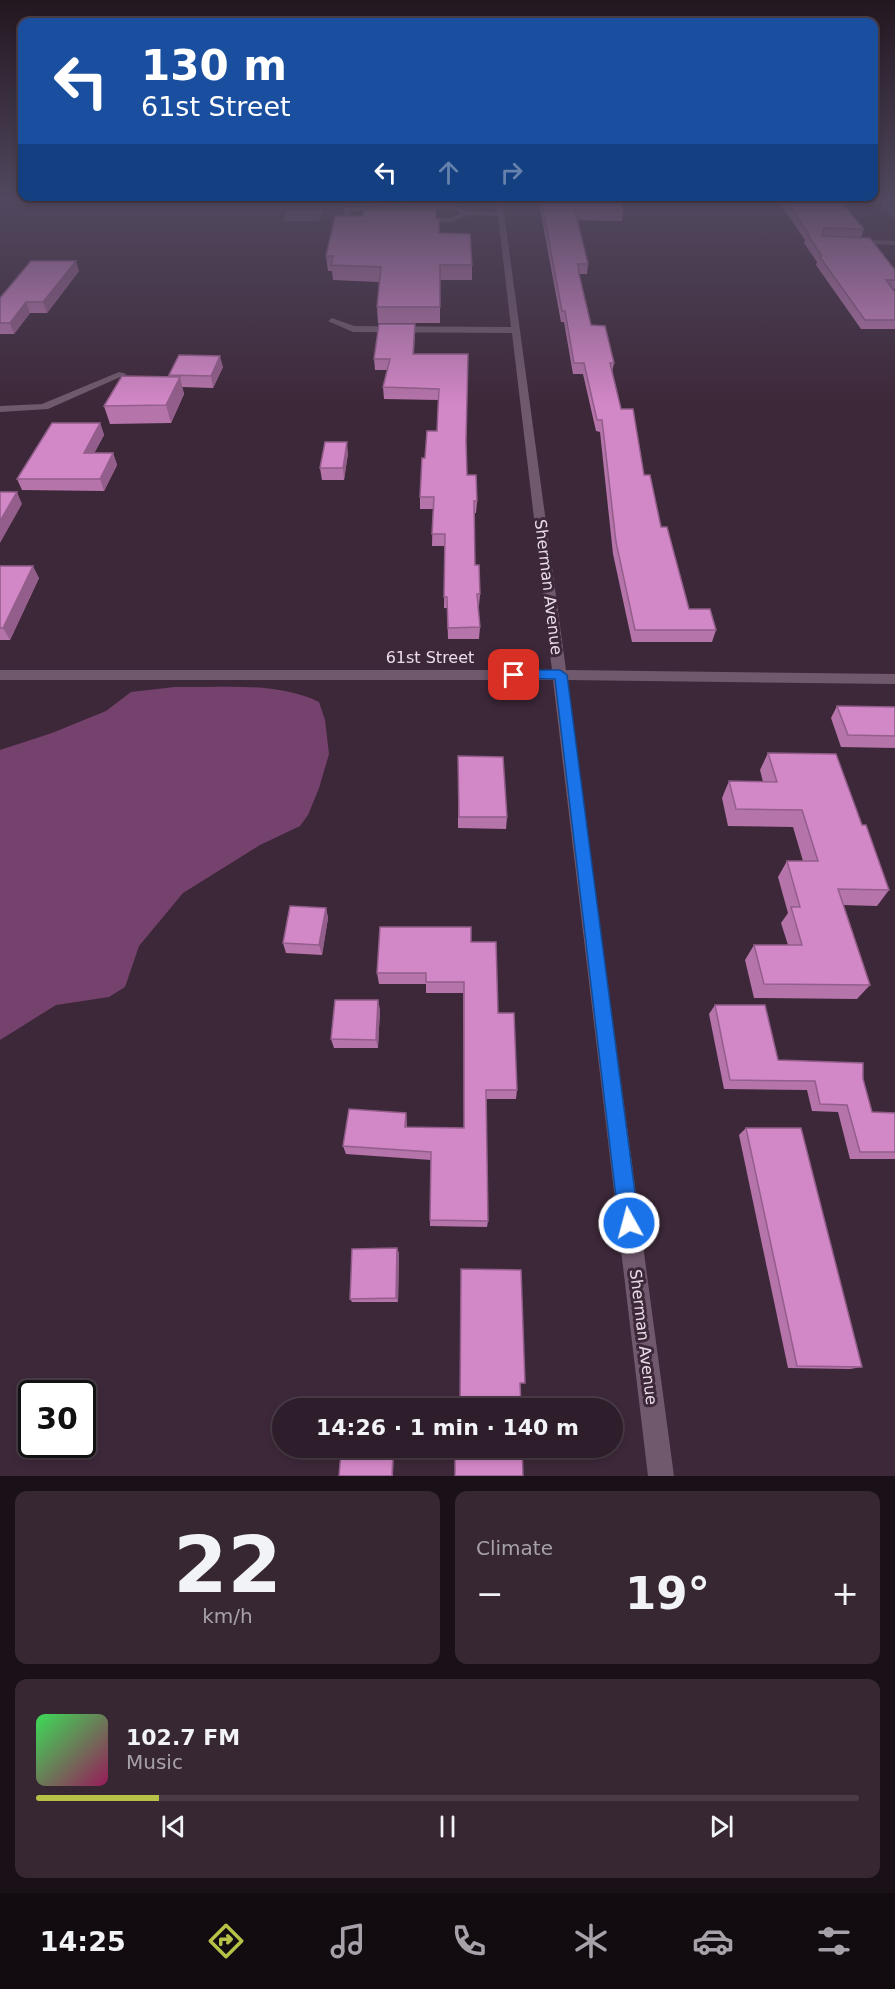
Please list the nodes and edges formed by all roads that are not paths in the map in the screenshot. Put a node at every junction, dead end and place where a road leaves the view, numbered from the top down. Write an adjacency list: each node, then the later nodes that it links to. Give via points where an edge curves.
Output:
1 (508, 267): 3 (street, Sherman Avenue)
2 (332, 321): 3 (street, via 353,330)
3 (516, 330): 7 (street, Sherman Avenue)
4 (122, 374): 5 (street, via 44,407)
5 (0, 409)
6 (0, 675): 7 (street, 61st Street)
7 (560, 675): 8 (street, 61st Street); 9 (street, Sherman Avenue)
8 (895, 679)
9 (661, 1476)

